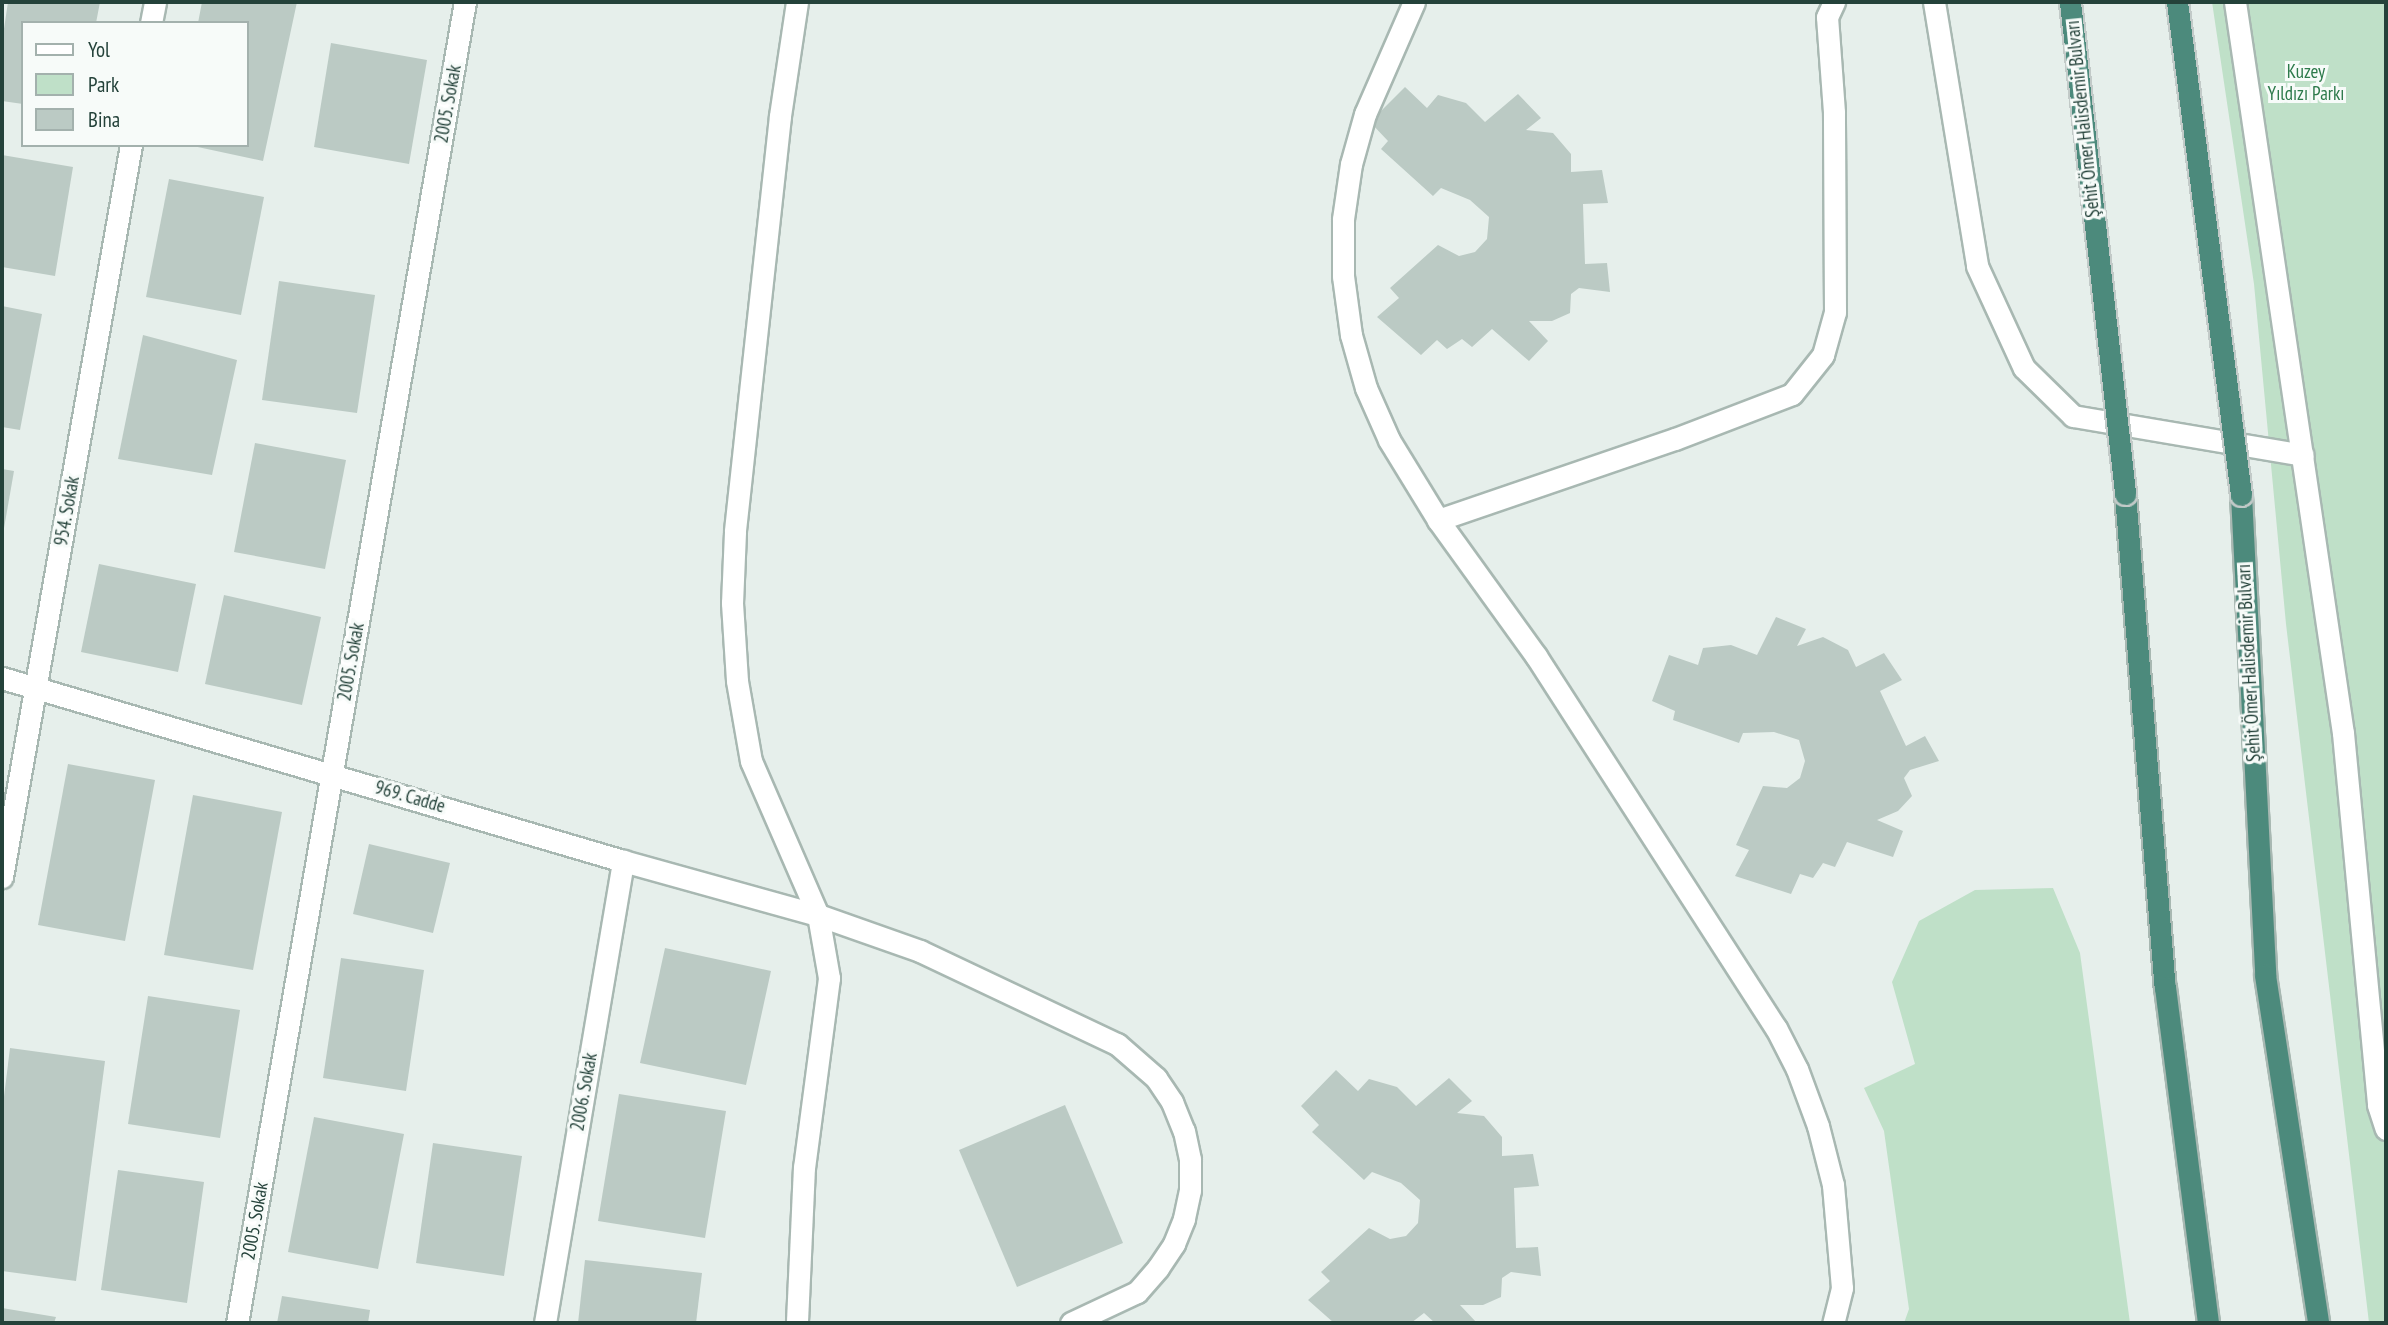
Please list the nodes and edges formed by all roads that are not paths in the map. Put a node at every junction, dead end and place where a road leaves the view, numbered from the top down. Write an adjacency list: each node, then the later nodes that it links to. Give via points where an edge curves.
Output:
1 (155, 2): 10 (street)
2 (465, 2): 16 (street, 2005. Sokak)
3 (797, 2): 19 (street, via 766,241 735,532 732,603 737,681 751,761)
4 (1414, 2): 13 (street, via 1365,114 1351,164 1343,219 1343,276 1351,335 1366,388 1389,440)
5 (1834, 2): 13 (street, via 1827,16 1834,112 1835,312 1823,355 1792,394)
6 (1934, 2): 12 (street, via 1977,266 2024,368 2073,416)
7 (2070, 2): 26 (highway, Şehit Ömer Halisdemir Bulvarı, bridge, via 2125,494 2165,987)
8 (2177, 2): 27 (highway, Şehit Ömer Halisdemir Bulvarı, bridge, via 2241,495 2265,975)
9 (2235, 2): 12 (street)
10 (152, 21)
11 (131, 147): 15 (street, 954. Sokak)
12 (2303, 456): 20 (street, via 2343,733 2378,1105)
13 (1438, 520): 25 (street, via 1536,656 1776,1028 1797,1069 1833,1185 1842,1288)
14 (2, 678): 15 (street, 969. Cadde)
15 (35, 687): 16 (street, 969. Cadde); 18 (street, 954. Sokak)
16 (331, 774): 17 (street, 969. Cadde); 21 (street, 2005. Sokak)
17 (623, 861): 19 (street, 969. Cadde); 22 (street, 2006. Sokak)
18 (2, 877)
19 (818, 915): 23 (street, via 829,978 804,1167); 24 (street, 969. Cadde, via 920,951 1117,1044 1156,1078 1172,1102 1190,1159 1190,1190 1174,1244 1137,1292)
20 (2386, 1129)
21 (237, 1323)
22 (545, 1323)
23 (797, 1323)
24 (1070, 1323)
25 (1833, 1323)
26 (2208, 1323)
27 (2318, 1323)

